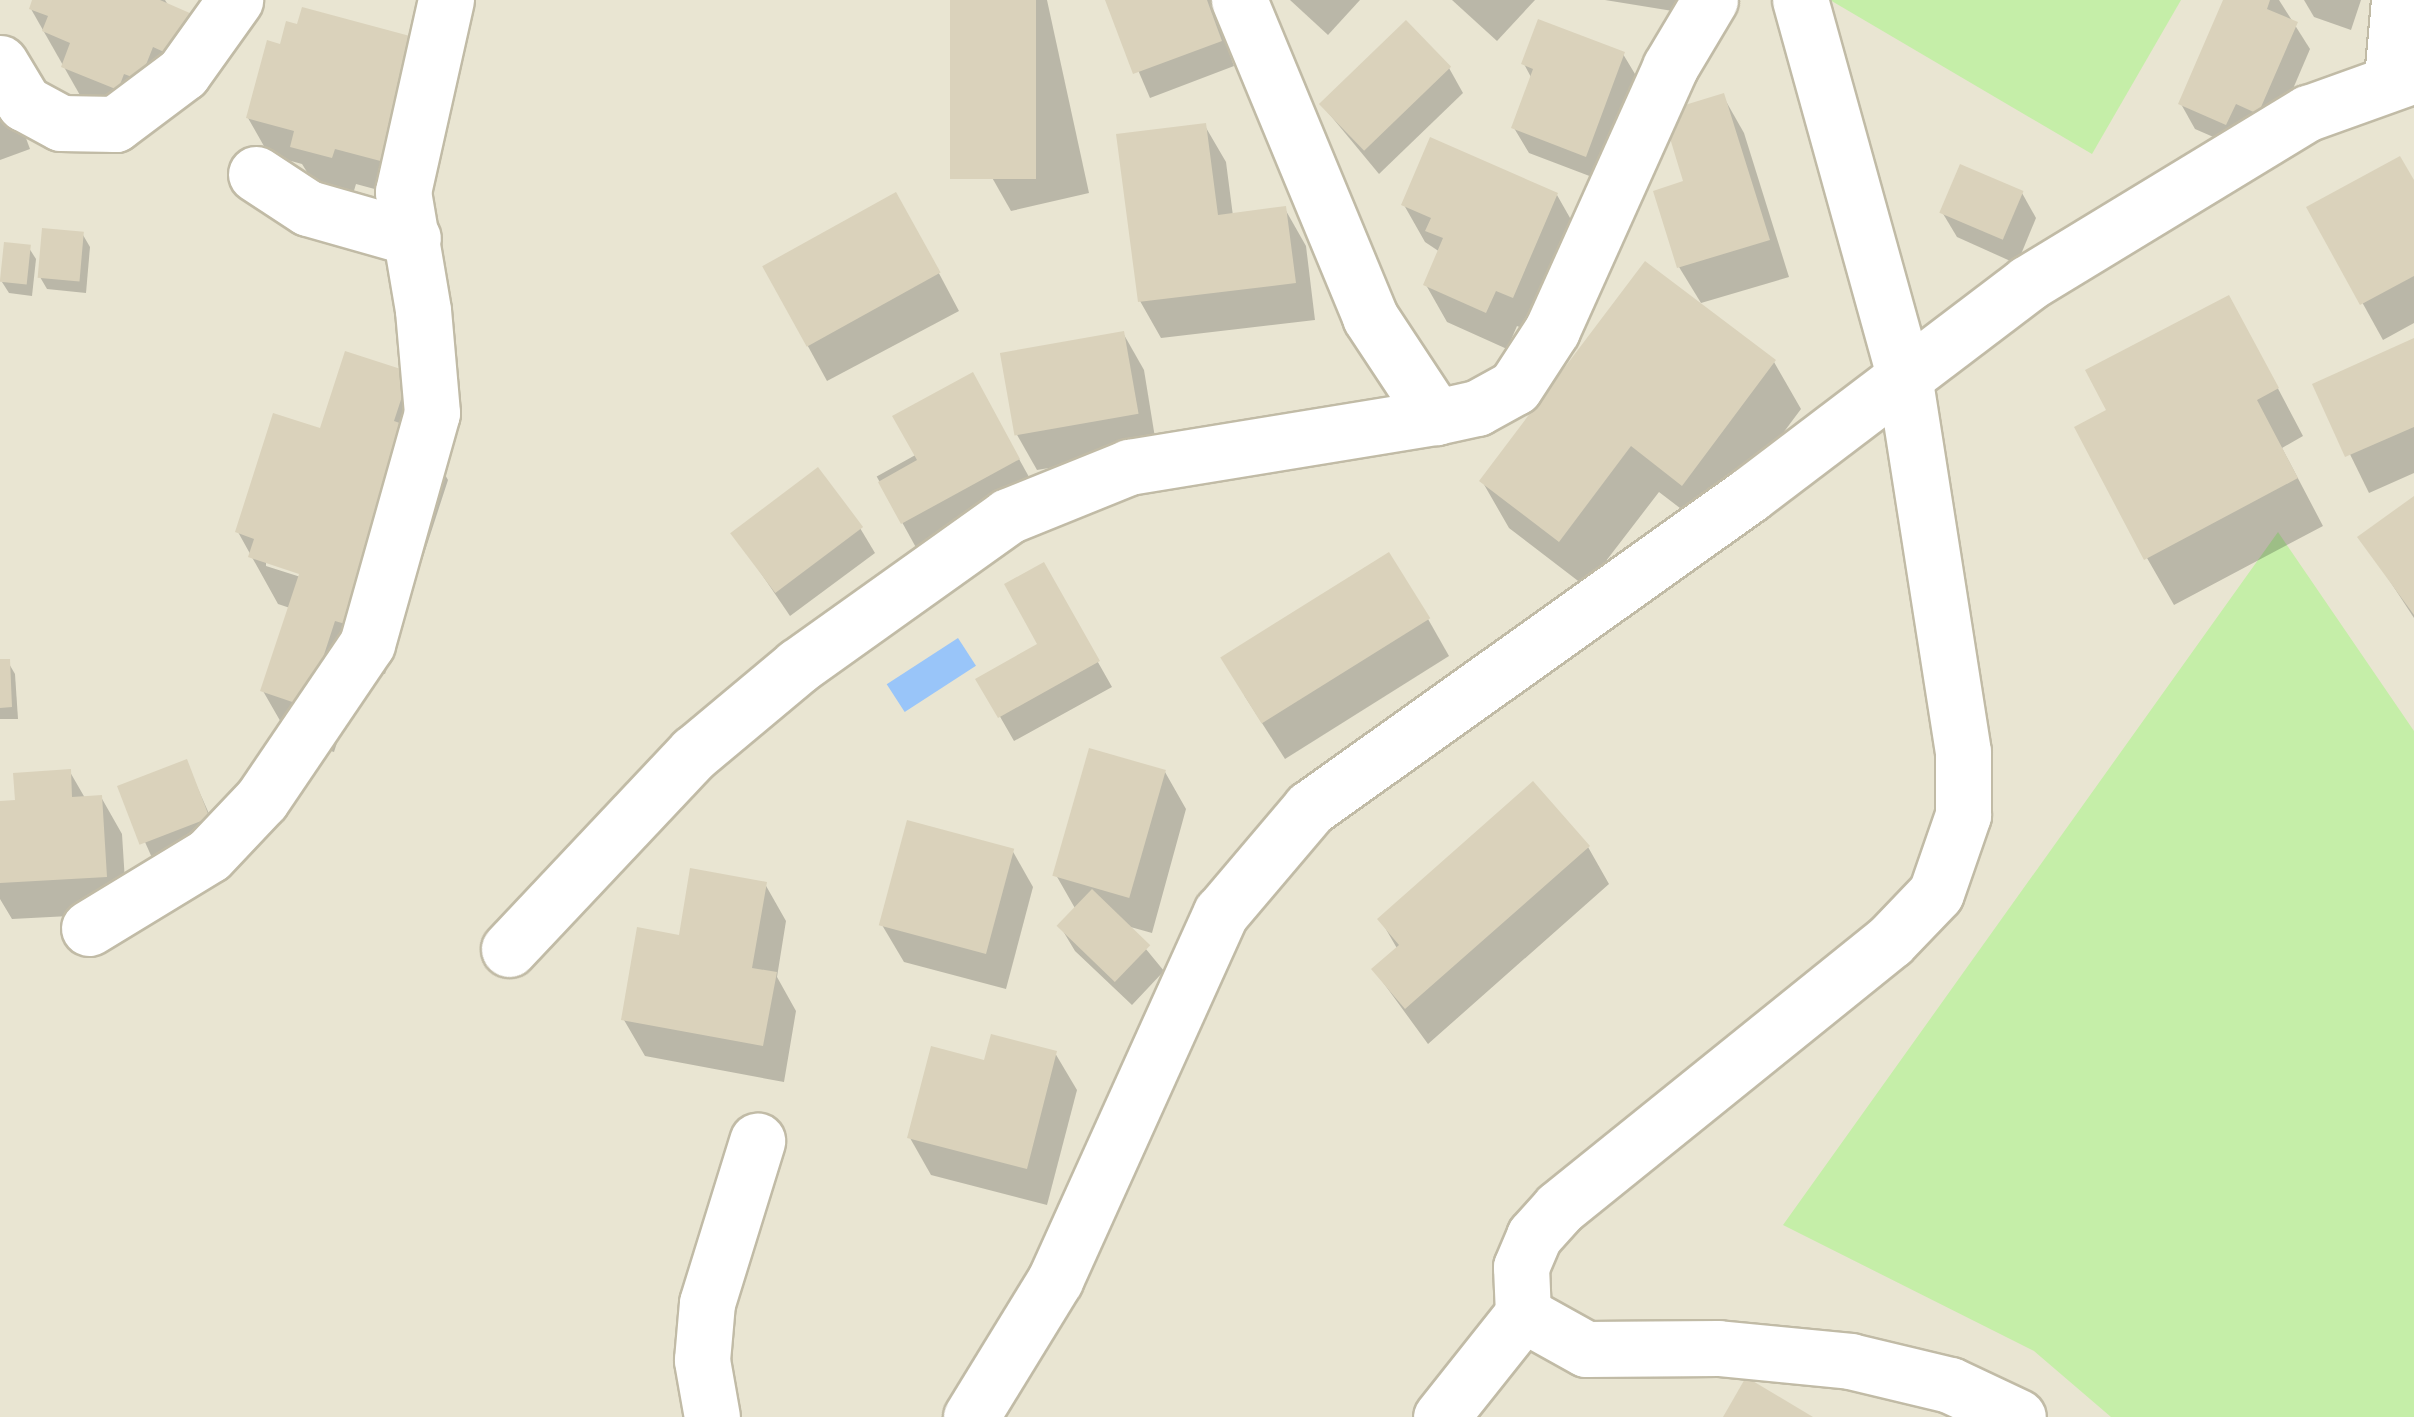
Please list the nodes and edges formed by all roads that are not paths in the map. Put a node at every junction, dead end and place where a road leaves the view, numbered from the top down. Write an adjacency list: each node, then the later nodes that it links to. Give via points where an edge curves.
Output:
1 (235, 0): 7 (street, via 183,72 115,124 61,123 24,103)
2 (446, 0): 10 (street, via 403,192)
3 (1239, 0): 12 (street, via 1370,317)
4 (1710, 0): 12 (street, via 1670,67 1552,330 1514,388 1476,408)
5 (1800, 0): 11 (street)
6 (2399, 0): 8 (street)
7 (0, 63)
8 (2403, 77): 11 (street, via 2308,113 2028,282)
9 (256, 174): 10 (street, via 308,208)
10 (412, 238): 13 (street, via 432,413 367,644 262,799 209,854)
11 (1903, 371): 16 (street, via 1963,752 1963,815 1949,863 1936,893 1890,941 1559,1208 1534,1236 1520,1268); 18 (street, via 1749,494 1310,808 1252,871 1221,913 1054,1280)
12 (1436, 417): 14 (street, via 1129,468 1008,516 798,666 694,752)
13 (89, 928)
14 (509, 950)
15 (756, 1142): 17 (street, via 707,1303 702,1360)
16 (1523, 1314): 19 (street); 20 (street, via 1586,1349 1718,1348 1850,1361 1950,1385)
17 (712, 1417)
18 (971, 1417)
19 (1441, 1417)
20 (2018, 1417)

